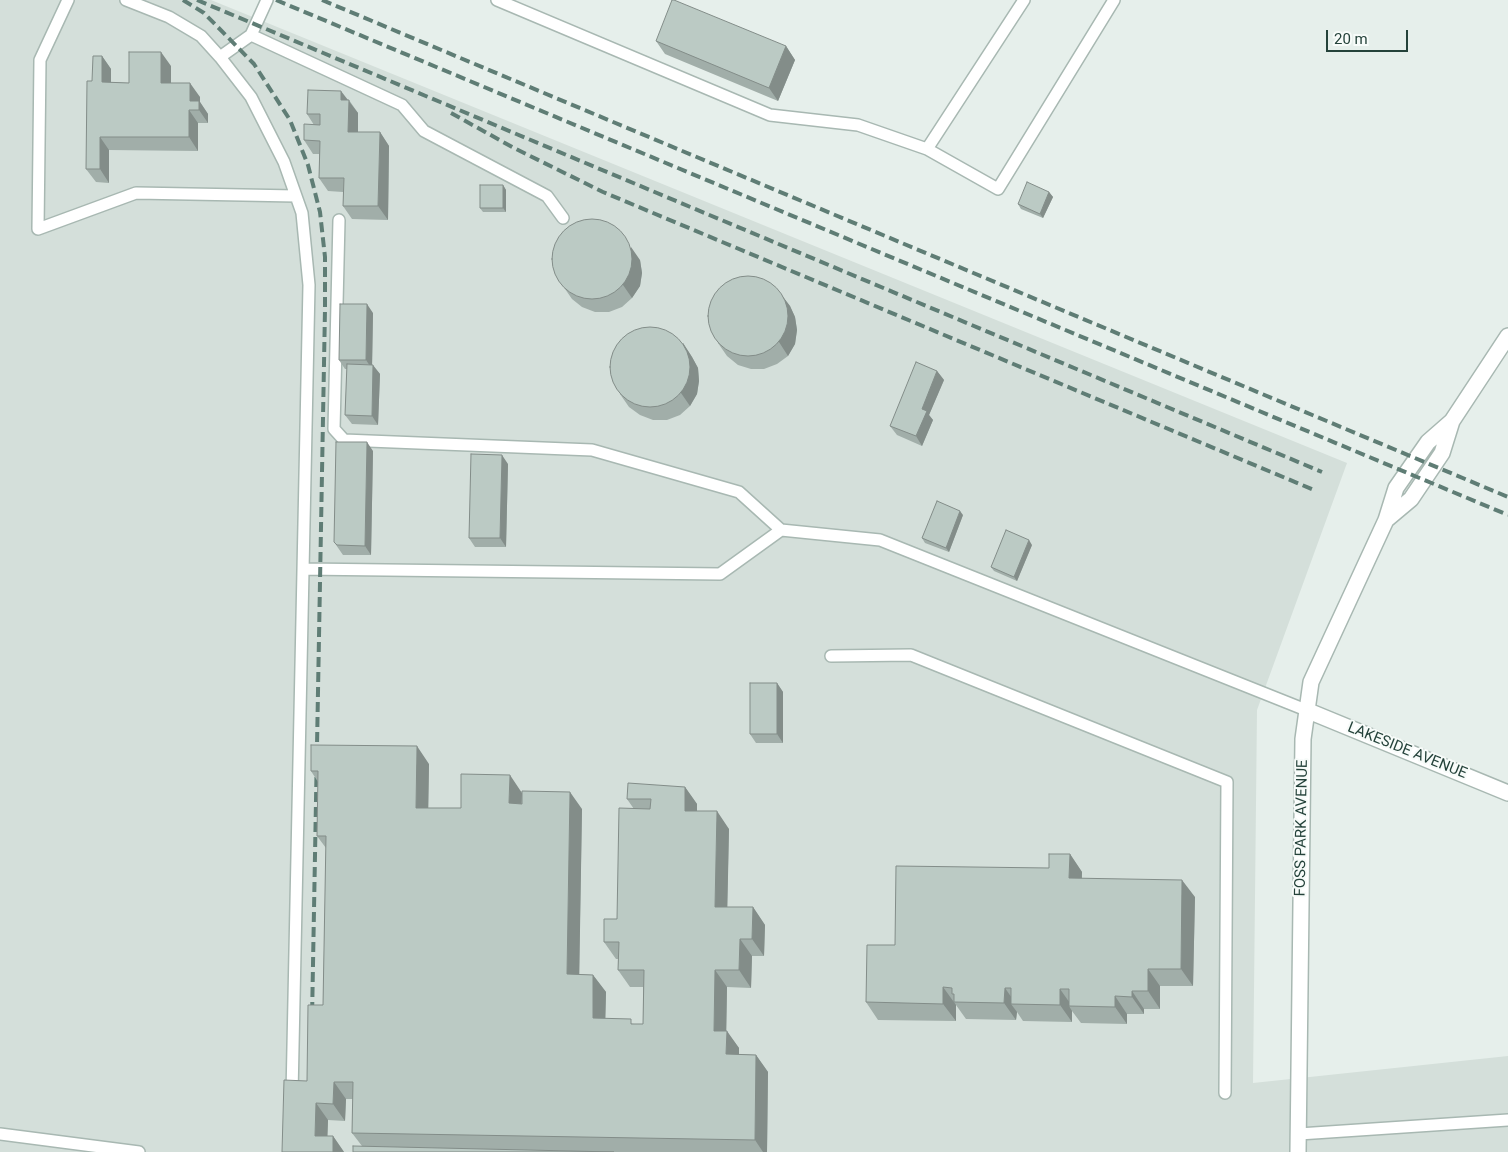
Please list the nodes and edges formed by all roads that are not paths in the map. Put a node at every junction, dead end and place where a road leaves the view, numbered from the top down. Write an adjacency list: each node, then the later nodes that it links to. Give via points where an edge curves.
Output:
1 (68, 0): 10 (lane, via 40,60 38,228 136,193)
2 (126, 0): 8 (lane, via 169,17 201,36)
3 (267, 0): 7 (lane)
4 (497, 0): 9 (lane, via 770,115 858,125)
5 (1024, 0): 9 (lane)
6 (1114, 0): 9 (lane, via 998,188)
7 (251, 35): 8 (lane); 11 (lane, via 402,105 424,132 546,196)
8 (220, 57): 10 (lane, via 251,97 284,162)
9 (927, 149)
10 (296, 196): 15 (lane, via 308,252 309,285)
11 (563, 218)
12 (339, 220): 14 (lane, via 334,430 344,440 592,450 739,492)
13 (1508, 336): 17 (street, FOSS PARK AVENUE, via 1452,421 1442,453 1411,498 1386,520 1315,672)
14 (780, 530): 15 (lane, via 720,574); 17 (lane, via 880,540)
15 (303, 569): 20 (lane)
16 (831, 656): 19 (lane, via 911,655 1227,782)
17 (1306, 710): 18 (street, LAKESIDE AVENUE); 23 (street, FOSS PARK AVENUE, via 1303,739)
18 (1508, 793)
19 (1225, 1093)
20 (292, 1104)
21 (1508, 1120): 23 (lane)
22 (0, 1134): 24 (lane)
23 (1299, 1134): 25 (street, FOSS PARK AVENUE)
24 (139, 1152)
25 (1298, 1152)

